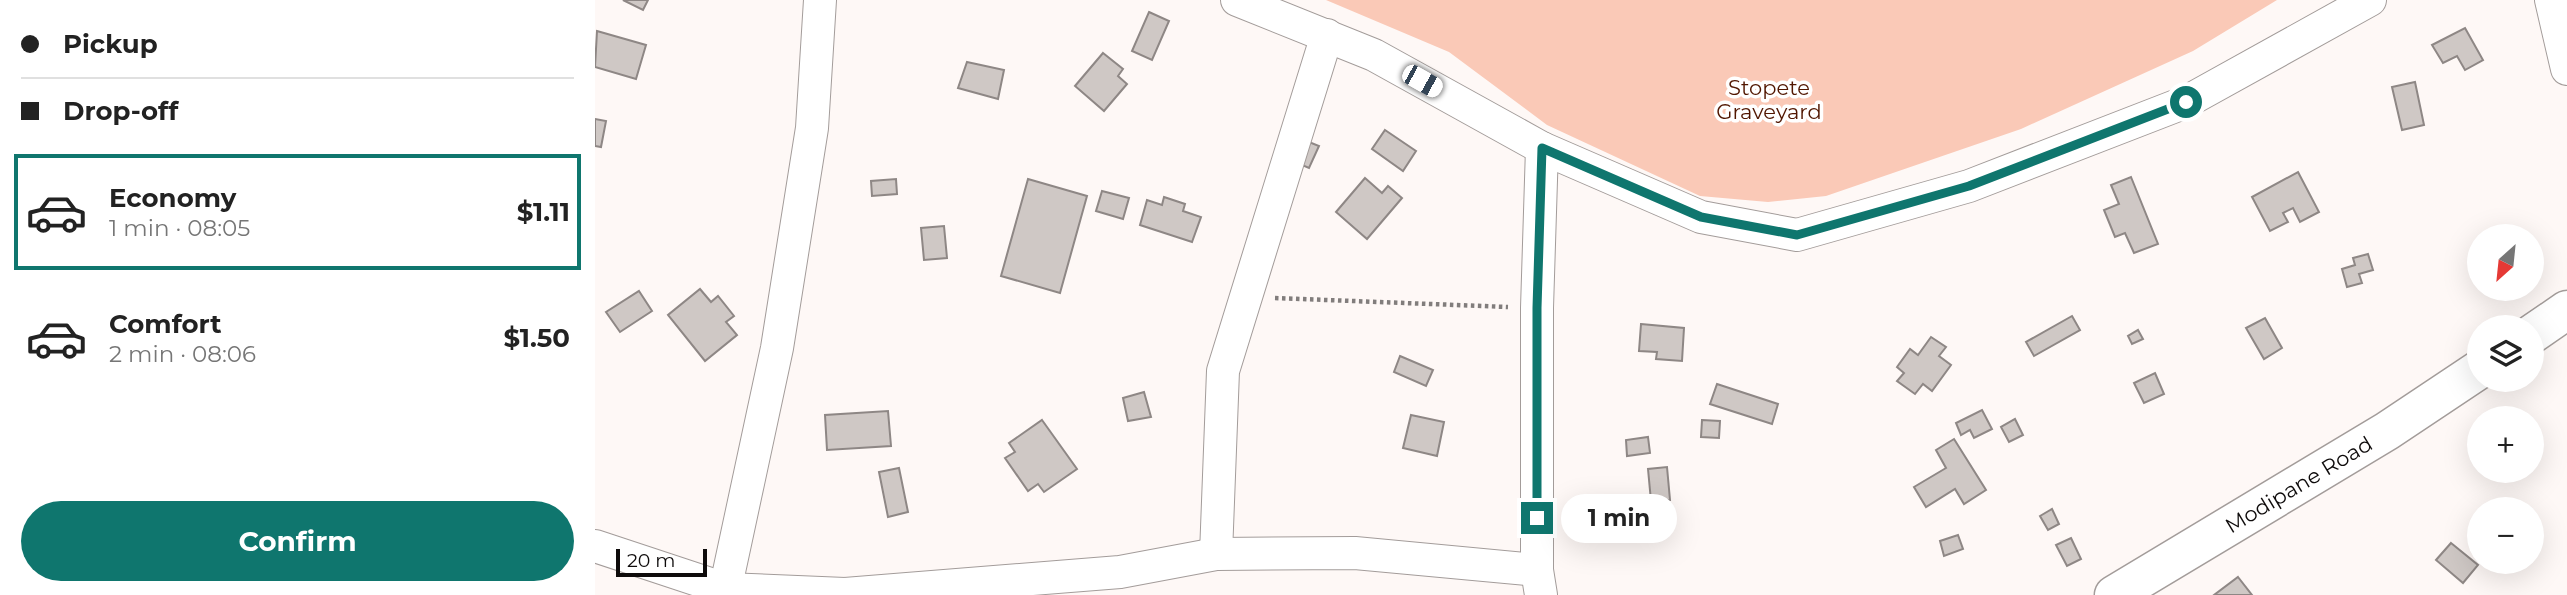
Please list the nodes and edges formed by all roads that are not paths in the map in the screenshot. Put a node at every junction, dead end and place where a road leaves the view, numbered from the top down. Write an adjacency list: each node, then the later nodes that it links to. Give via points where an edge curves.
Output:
1 (820, 0): 14 (street, via 812,128 779,334)
2 (1237, 0): 5 (street)
3 (2370, 0): 7 (street, via 2186,102 1969,186 1797,235 1701,217)
4 (2551, 0): 6 (street)
5 (1327, 35): 7 (street, via 1374,55); 12 (street, via 1223,371)
6 (2567, 69)
7 (1542, 148): 13 (street, via 1537,308)
8 (2567, 310): 9 (main road)
9 (2544, 326)
10 (2467, 378): 15 (main road, Modipane Road)
11 (595, 546): 14 (street)
12 (1216, 554): 13 (street, via 1355,553); 14 (street, via 1120,572 954,587 845,594)
13 (1539, 583)
14 (725, 592)
15 (2114, 595)

